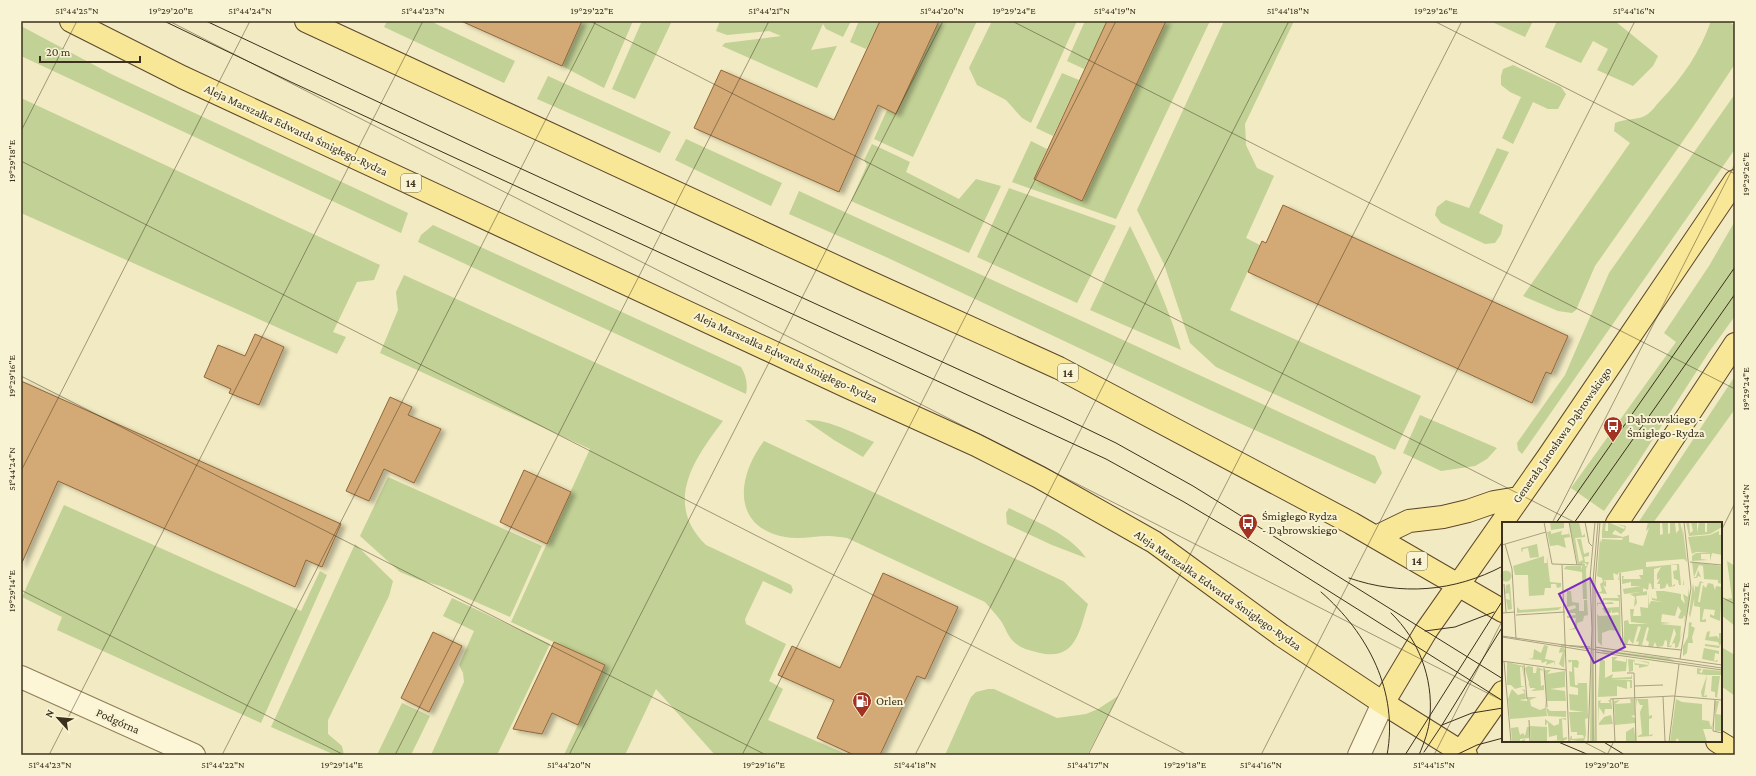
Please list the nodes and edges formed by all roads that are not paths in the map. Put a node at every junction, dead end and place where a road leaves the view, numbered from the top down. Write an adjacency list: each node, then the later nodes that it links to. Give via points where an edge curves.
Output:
1 (71, 21): 12 (main road, Aleja Marszałka Edwarda Śmigłego-Rydza / 14, via 182,77 976,445 1032,474 1154,542 1272,629)
2 (306, 21): 7 (main road, 14, via 1059,368)
3 (1735, 181): 5 (main road, Generała Jarosława Dąbrowskiego)
4 (1735, 344): 6 (main road)
5 (1518, 498): 7 (main road, via 1494,502 1443,517 1409,521); 8 (main road, Generała Jarosława Dąbrowskiego)
6 (1618, 522)
7 (1376, 537): 8 (main road, 14)
8 (1458, 585): 9 (main road, 14); 12 (main road, Generała Jarosława Dąbrowskiego, via 1426,631)
9 (1502, 610)
10 (21, 677): 16 (street, Podgórna)
11 (1502, 694): 15 (main road)
12 (1383, 703): 15 (main road, Aleja Marszałka Edwarda Śmigłego-Rydza / 14); 17 (street, Generała Jarosława Dąbrowskiego)
13 (1719, 742): 14 (main road)
14 (1735, 752)
15 (1462, 754)
16 (194, 755)
17 (1359, 755)

